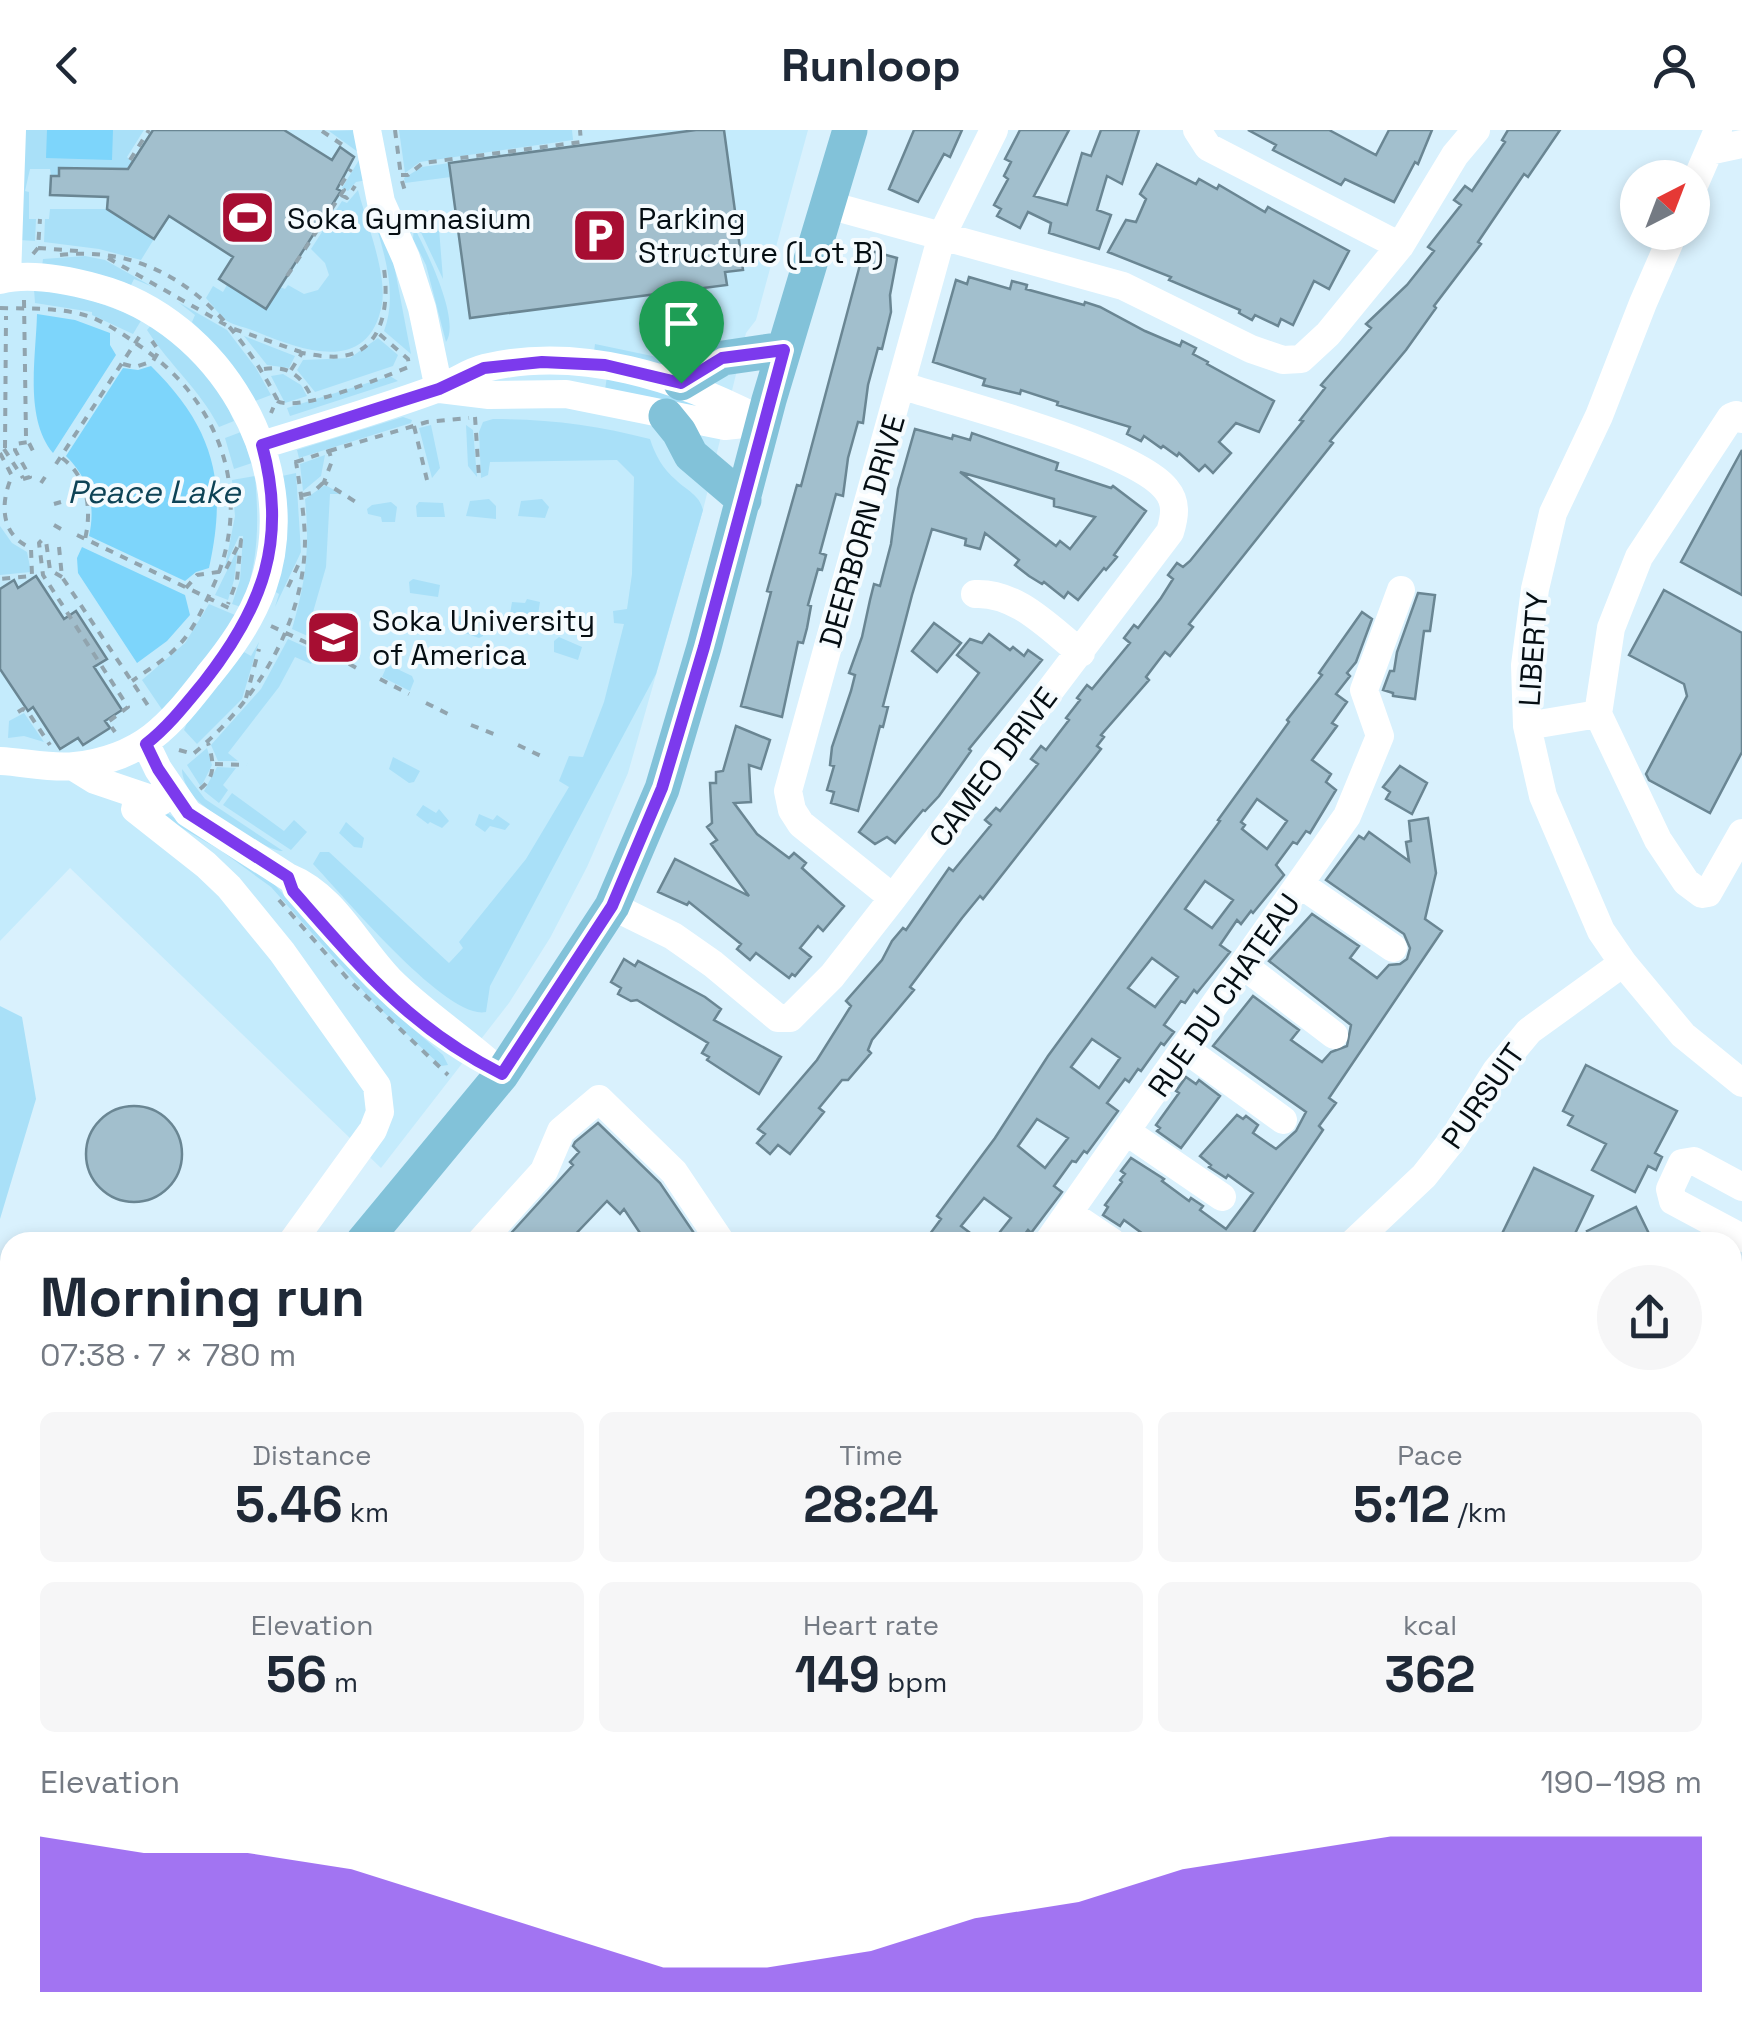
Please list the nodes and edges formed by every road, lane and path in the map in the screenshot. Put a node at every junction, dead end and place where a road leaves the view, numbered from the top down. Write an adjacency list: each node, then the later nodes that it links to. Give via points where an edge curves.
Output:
1 (12, 130): 29 (street)
2 (148, 130): 13 (path)
3 (367, 130): 45 (street, via 382,202 422,308)
4 (395, 130): 14 (path)
5 (580, 130): 14 (path, via 581,142 423,163)
6 (850, 130): 19 (main road)
7 (994, 130): 21 (street, DEERBORN DRIVE)
8 (1197, 130): 22 (street, via 1208,147)
9 (1476, 130): 22 (street)
10 (322, 132): 17 (path, via 359,157)
11 (1714, 140): 12 (street)
12 (1742, 144)
13 (130, 160)
14 (401, 178): 15 (path); 16 (path)
15 (392, 182)
16 (404, 190)
17 (341, 194): 18 (path); 28 (path)
18 (347, 198)
19 (826, 204): 21 (street); 37 (main road)
20 (40, 219): 24 (path, via 37,250)
21 (942, 235): 22 (street, via 1122,286 1283,360 1301,358 1328,334); 44 (street, DEERBORN DRIVE)
22 (1400, 246)
23 (1666, 250): 107 (street, LIBERTY, via 1553,513 1525,665)
24 (88, 252)
25 (104, 255): 30 (path)
26 (385, 274): 35 (path)
27 (176, 276): 30 (path)
28 (287, 276)
29 (10, 284): 32 (path); 59 (street, via 49,278 83,284 123,294 154,313 203,351)
30 (166, 293): 38 (path, via 231,328)
31 (0, 308): 32 (path)
32 (24, 308): 36 (path, via 66,310); 56 (path)
33 (6, 316): 34 (path)
34 (3, 325): 58 (path)
35 (377, 332): 38 (path, via 367,346 345,356); 47 (path, via 410,367)
36 (135, 342): 39 (path); 39 (path, via 143,331); 40 (path)
37 (784, 350): 43 (main road, via 722,358); 54 (main road)
38 (302, 352): 42 (path)
39 (158, 357): 40 (path, via 136,368); 65 (path, via 219,433)
40 (122, 364): 60 (path)
41 (262, 370): 42 (path)
42 (291, 370): 47 (path)
43 (681, 383): 45 (street, via 605,365 542,362 484,368); 54 (street)
44 (903, 386): 95 (street, CAMEO DRIVE, via 1074,440 1169,491 1175,516 1161,547); 127 (street, DEERBORN DRIVE, via 788,791 801,824)
45 (439, 389): 50 (street, via 566,394); 59 (street)
46 (274, 393): 48 (path)
47 (313, 400): 48 (path, via 286,406)
48 (276, 401): 49 (path)
49 (269, 416)
50 (666, 416): 54 (street, via 725,426); 73 (main road, via 691,455)
51 (491, 417): 52 (path)
52 (475, 418): 55 (path); 68 (path)
53 (1742, 420): 104 (street, via 1731,417 1639,557 1611,628)
54 (764, 422): 73 (main road)
55 (414, 426): 57 (path); 69 (path)
56 (28, 442): 58 (path, via 15,444 15,450 30,477 23,478); 61 (path)
57 (328, 450): 62 (path); 70 (path, via 332,461)
58 (2, 451): 84 (path, via 12,476 1,513 16,540 31,548)
59 (273, 453): 62 (path); 112 (street, via 268,466 274,521 264,584 225,656)
60 (61, 457): 63 (path); 80 (path, via 87,497)
61 (36, 458)
62 (296, 462): 67 (path)
63 (56, 464)
64 (237, 473): 65 (path)
65 (230, 474): 82 (path, via 230,524)
66 (45, 477): 71 (path)
67 (299, 478)
68 (480, 478)
69 (427, 480)
70 (324, 482): 72 (path); 76 (path)
71 (41, 483)
72 (302, 495)
73 (744, 500): 128 (main road, via 662,788)
74 (61, 502): 75 (path)
75 (54, 504)
76 (359, 504)
77 (54, 525): 78 (path)
78 (61, 528)
79 (77, 535): 80 (path)
80 (85, 539): 87 (path)
81 (59, 547): 85 (path)
82 (220, 573): 87 (path, via 197,575); 90 (path); 91 (path, via 241,540)
83 (43, 575): 84 (path); 85 (path, via 42,540 50,570); 108 (path, via 128,707 108,722)
84 (32, 576): 86 (path)
85 (62, 577): 99 (path)
86 (1, 579)
87 (186, 588): 90 (path)
88 (1401, 590): 126 (street, RUE DU CHATEAU, via 1364,690 1380,736 1347,816)
89 (975, 594): 95 (street, via 1010,600)
90 (208, 598): 91 (path); 99 (path, via 176,648)
91 (227, 607): 92 (path)
92 (238, 612)
93 (273, 628): 94 (path)
94 (318, 648)
95 (1081, 652): 127 (street, CAMEO DRIVE)
96 (335, 656): 97 (path)
97 (362, 670)
98 (380, 679): 100 (path)
99 (132, 682): 103 (path)
100 (410, 694)
101 (426, 703): 105 (path)
102 (18, 712): 113 (path, via 28,712)
103 (153, 714)
104 (1598, 714): 107 (street); 125 (street, via 1658,840 1686,882 1708,892)
105 (452, 716)
106 (471, 725): 109 (path)
107 (1527, 726): 130 (street, LIBERTY, via 1555,826 1602,932)
108 (118, 730)
109 (500, 736)
110 (36, 742): 113 (path)
111 (208, 742): 119 (path)
112 (146, 744): 116 (street); 124 (street)
113 (50, 745): 116 (path)
114 (518, 745): 117 (path)
115 (196, 752): 121 (path, via 179,750)
116 (67, 758): 118 (street); 123 (street)
117 (545, 758)
118 (0, 760)
119 (215, 764): 120 (path); 122 (path, via 201,790)
120 (247, 765)
121 (185, 768)
122 (193, 779)
123 (139, 803): 124 (street); 141 (street, via 229,887 377,1086 380,1112 373,1130)
124 (188, 813): 134 (street, via 288,877 293,891 376,983 457,1052)
125 (1742, 832)
126 (1301, 885): 129 (street); 131 (street, RUE DU CHATEAU)
127 (892, 898): 128 (street, CAMEO DRIVE, via 790,1018 778,1018 673,936)
128 (612, 906): 134 (main road)
129 (1392, 948)
130 (1623, 963): 135 (street, LIBERTY, via 1683,1035); 147 (street, PURSUIT, via 1529,1031 1424,1176)
131 (1244, 966): 132 (street); 133 (street, RUE DU CHATEAU)
132 (1334, 1035)
133 (1185, 1049): 136 (street); 137 (street, RUE DU CHATEAU)
134 (502, 1074): 142 (main road)
135 (1742, 1082)
136 (1284, 1120)
137 (1127, 1132): 139 (street); 140 (street, RUE DU CHATEAU)
138 (1742, 1187): 148 (street, via 1694,1161 1682,1163 1670,1190 1673,1201)
139 (1222, 1197)
140 (1069, 1214): 145 (street, RUE DU CHATEAU); 146 (street)
141 (299, 1232)
142 (371, 1232)
143 (489, 1232): 144 (street, via 544,1171 561,1131 599,1098 674,1172)
144 (714, 1232)
145 (1056, 1232)
146 (1097, 1232)
147 (1365, 1232)
148 (1731, 1232)

